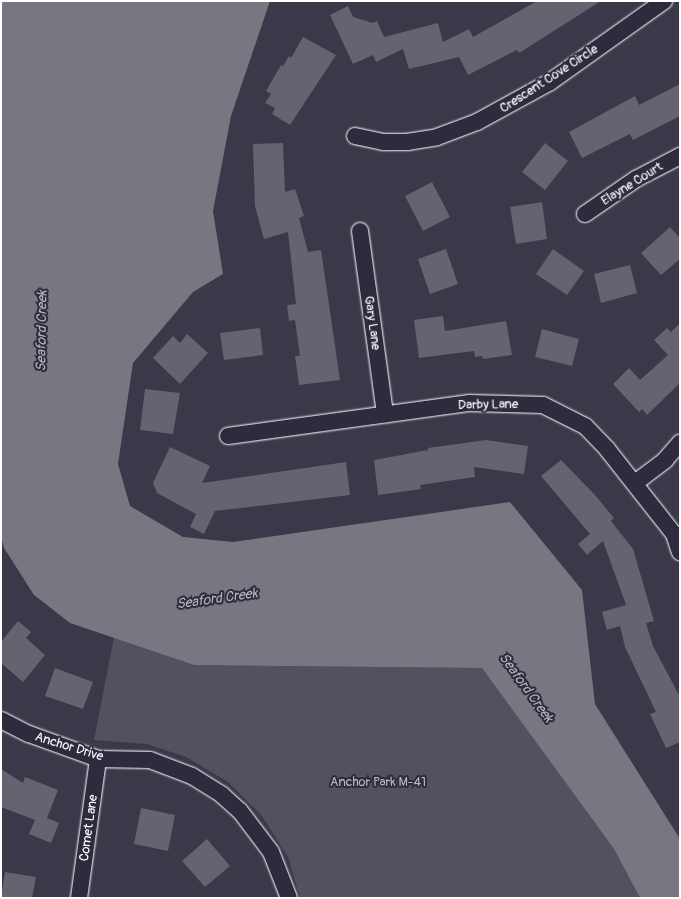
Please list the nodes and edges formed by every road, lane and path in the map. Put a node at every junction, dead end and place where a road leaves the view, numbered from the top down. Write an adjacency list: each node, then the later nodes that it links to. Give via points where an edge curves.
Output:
1 (664, 1): 2 (street, Crescent Cove Circle, via 550,82 477,122 437,137 407,142 384,142)
2 (355, 136)
3 (680, 156): 4 (street, Elayne Court, via 636,179)
4 (585, 214)
5 (360, 231): 6 (street, Gary Lane)
6 (385, 414): 7 (street, Darby Lane); 9 (street, Darby Lane, via 470,404 543,405 584,426)
7 (228, 436)
8 (680, 443): 9 (street, via 665,460)
9 (635, 483): 10 (street, Darby Lane, via 674,534)
10 (680, 552)
11 (1, 720): 12 (street, Anchor Drive, via 29,734)
12 (98, 759): 13 (street, Comet Lane); 14 (street, Anchor Drive, via 150,760 192,776 222,795 240,811 271,852)
13 (79, 898)
14 (289, 898)

